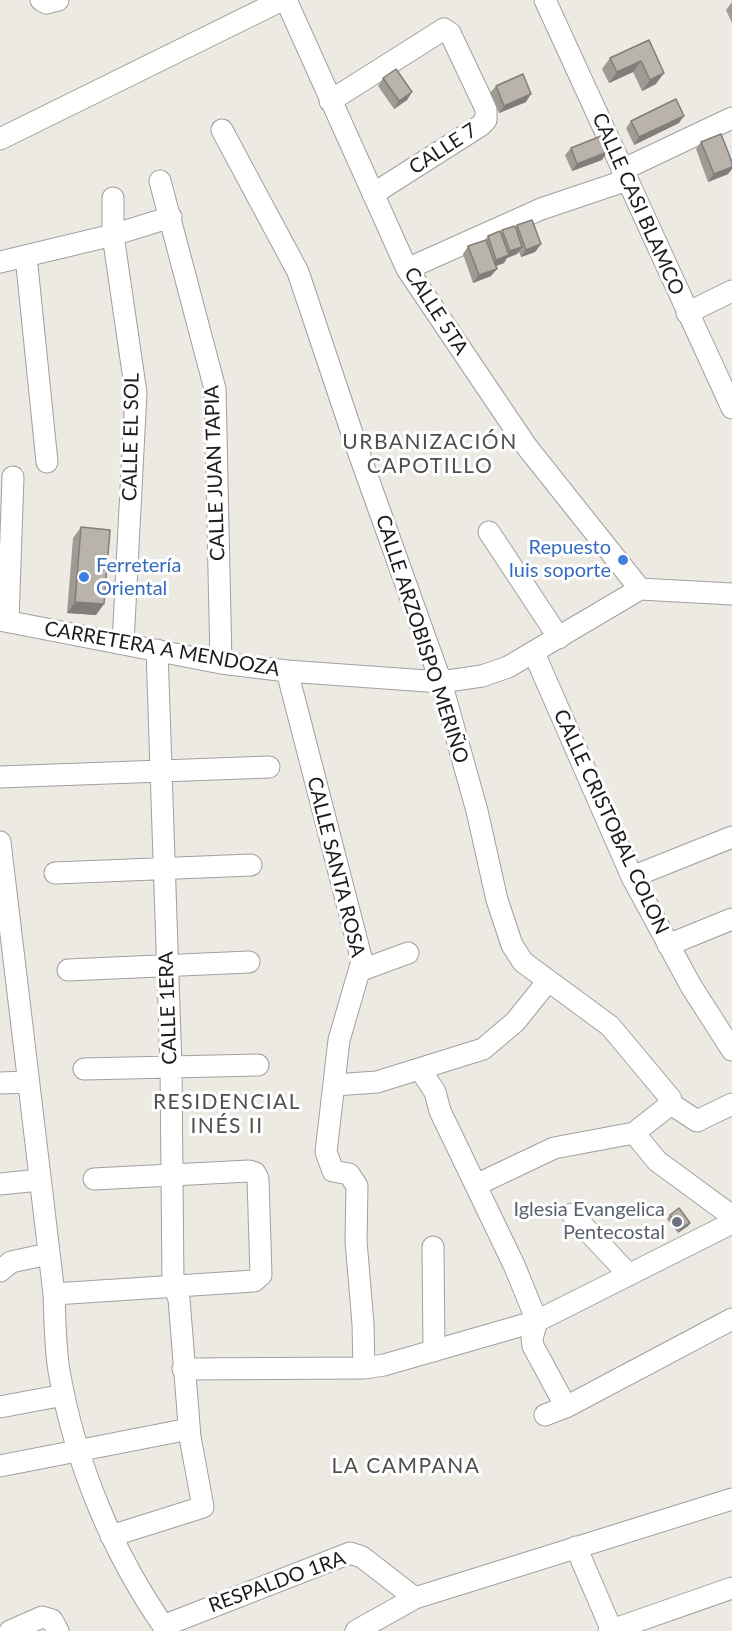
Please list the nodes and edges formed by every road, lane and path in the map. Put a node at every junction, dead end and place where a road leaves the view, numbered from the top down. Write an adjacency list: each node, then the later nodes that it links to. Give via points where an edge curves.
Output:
1 (284, 0): 3 (street, CALLE 5TA); 6 (street)
2 (545, 0): 7 (street, CALLE CASI BLAMCO)
3 (330, 101): 9 (street, CALLE 5TA); 9 (street, CALLE 7, via 444,29 450,33 486,109 486,120)
4 (732, 118): 7 (street)
5 (222, 130): 31 (street, CALLE ARZOBISPO MERIÑO, via 298,272)
6 (0, 139)
7 (624, 175): 15 (street); 17 (street, CALLE CASI BLAMCO)
8 (160, 181): 11 (street, CALLE JUAN TAPIA)
9 (373, 194): 15 (street, CALLE 5TA)
10 (113, 198): 12 (street, CALLE EL SOL)
11 (171, 217): 12 (street); 29 (street, CALLE JUAN TAPIA, via 215,389)
12 (113, 235): 13 (street); 26 (street, CALLE EL SOL, via 136,393)
13 (26, 256): 14 (street); 19 (street)
14 (0, 262)
15 (407, 269): 22 (street, CALLE 5TA, via 527,447)
16 (732, 291): 17 (street)
17 (687, 313): 18 (street, CALLE CASI BLAMCO)
18 (732, 408)
19 (47, 462)
20 (13, 477): 24 (street)
21 (489, 532): 25 (street)
22 (640, 588): 23 (street); 25 (street, CARRETERA A MENDOZA)
23 (732, 594)
24 (4, 620): 26 (street, CARRETERA A MENDOZA)
25 (559, 638): 28 (street, CARRETERA A MENDOZA)
26 (123, 643): 27 (street, CARRETERA A MENDOZA)
27 (157, 650): 29 (street, CARRETERA A MENDOZA); 33 (street, CALLE 1ERA)
28 (534, 653): 31 (street, CARRETERA A MENDOZA, via 482,676); 40 (street, CALLE CRISTOBAL COLON)
29 (221, 663): 30 (street, CARRETERA A MENDOZA)
30 (287, 671): 31 (street, CARRETERA A MENDOZA); 47 (street, CALLE SANTA ROSA, via 362,961)
31 (441, 682): 48 (street, CALLE ARZOBISPO MERIÑO, via 506,928 523,962)
32 (269, 767): 33 (street)
33 (160, 770): 34 (street); 38 (street, CALLE 1ERA)
34 (0, 777)
35 (732, 837): 40 (street)
36 (0, 842): 54 (street)
37 (251, 865): 38 (street)
38 (164, 868): 39 (street); 45 (street, CALLE 1ERA)
39 (55, 873)
40 (632, 877): 42 (street, CALLE CRISTOBAL COLON)
41 (732, 919): 42 (street)
42 (668, 945): 49 (street, CALLE CRISTOBAL COLON)
43 (408, 953): 47 (street)
44 (249, 962): 45 (street)
45 (167, 966): 46 (street); 51 (street, CALLE 1ERA)
46 (68, 970)
47 (359, 971): 56 (street, CALLE SANTA ROSA, via 339,1040)
48 (548, 981): 53 (street, via 515,1022 483,1049); 57 (street, CALLE ARZOBISPO MERIÑO, via 610,1026)
49 (732, 1050)
50 (258, 1065): 51 (street)
51 (171, 1067): 52 (street); 60 (street, CALLE 1ERA)
52 (84, 1069)
53 (420, 1069): 56 (street, via 377,1082); 64 (street, via 435,1092 440,1111)
54 (28, 1082): 55 (street); 62 (street)
55 (0, 1083)
56 (334, 1084): 77 (street, CALLE SANTA ROSA, via 326,1152 333,1170 349,1174 357,1186 356,1241)
57 (671, 1104): 58 (street, via 697,1121); 59 (street)
58 (732, 1104)
59 (634, 1133): 64 (street, via 554,1148); 66 (street, via 657,1161)
60 (170, 1174): 61 (street); 72 (street, CALLE 1ERA); 72 (street, via 255,1173 261,1275 254,1281)
61 (94, 1179)
62 (39, 1180): 63 (street); 69 (street)
63 (0, 1184)
64 (476, 1185): 75 (street)
65 (572, 1214): 71 (street)
66 (732, 1216)
67 (732, 1223): 71 (street)
68 (433, 1247): 76 (street)
69 (48, 1254): 70 (street, via 11,1262); 73 (street)
70 (0, 1271)
71 (629, 1275): 75 (street)
72 (173, 1284): 73 (street); 78 (street, CALLE 1ERA, via 179,1299)
73 (54, 1294): 79 (street)
74 (732, 1319): 81 (street)
75 (537, 1321): 76 (street); 81 (street, via 533,1347)
76 (434, 1351): 77 (street)
77 (364, 1368): 78 (street)
78 (183, 1369): 83 (street, CALLE 1ERA)
79 (64, 1395): 80 (street); 84 (street)
80 (0, 1407)
81 (566, 1407): 82 (street)
82 (545, 1415)
83 (189, 1429): 84 (street); 87 (street, CALLE 1ERA, via 203,1506)
84 (79, 1451): 85 (street); 87 (street)
85 (0, 1466)
86 (732, 1499): 88 (street)
87 (111, 1536): 91 (street)
88 (576, 1547): 90 (street); 95 (street)
89 (732, 1588): 95 (street)
90 (416, 1598): 91 (street, RESPALDO 1RA, via 362,1557 350,1553); 94 (street)
91 (165, 1628)
92 (10, 1631): 93 (street, via 48,1617)
93 (58, 1631)
94 (356, 1631)
95 (611, 1631)

